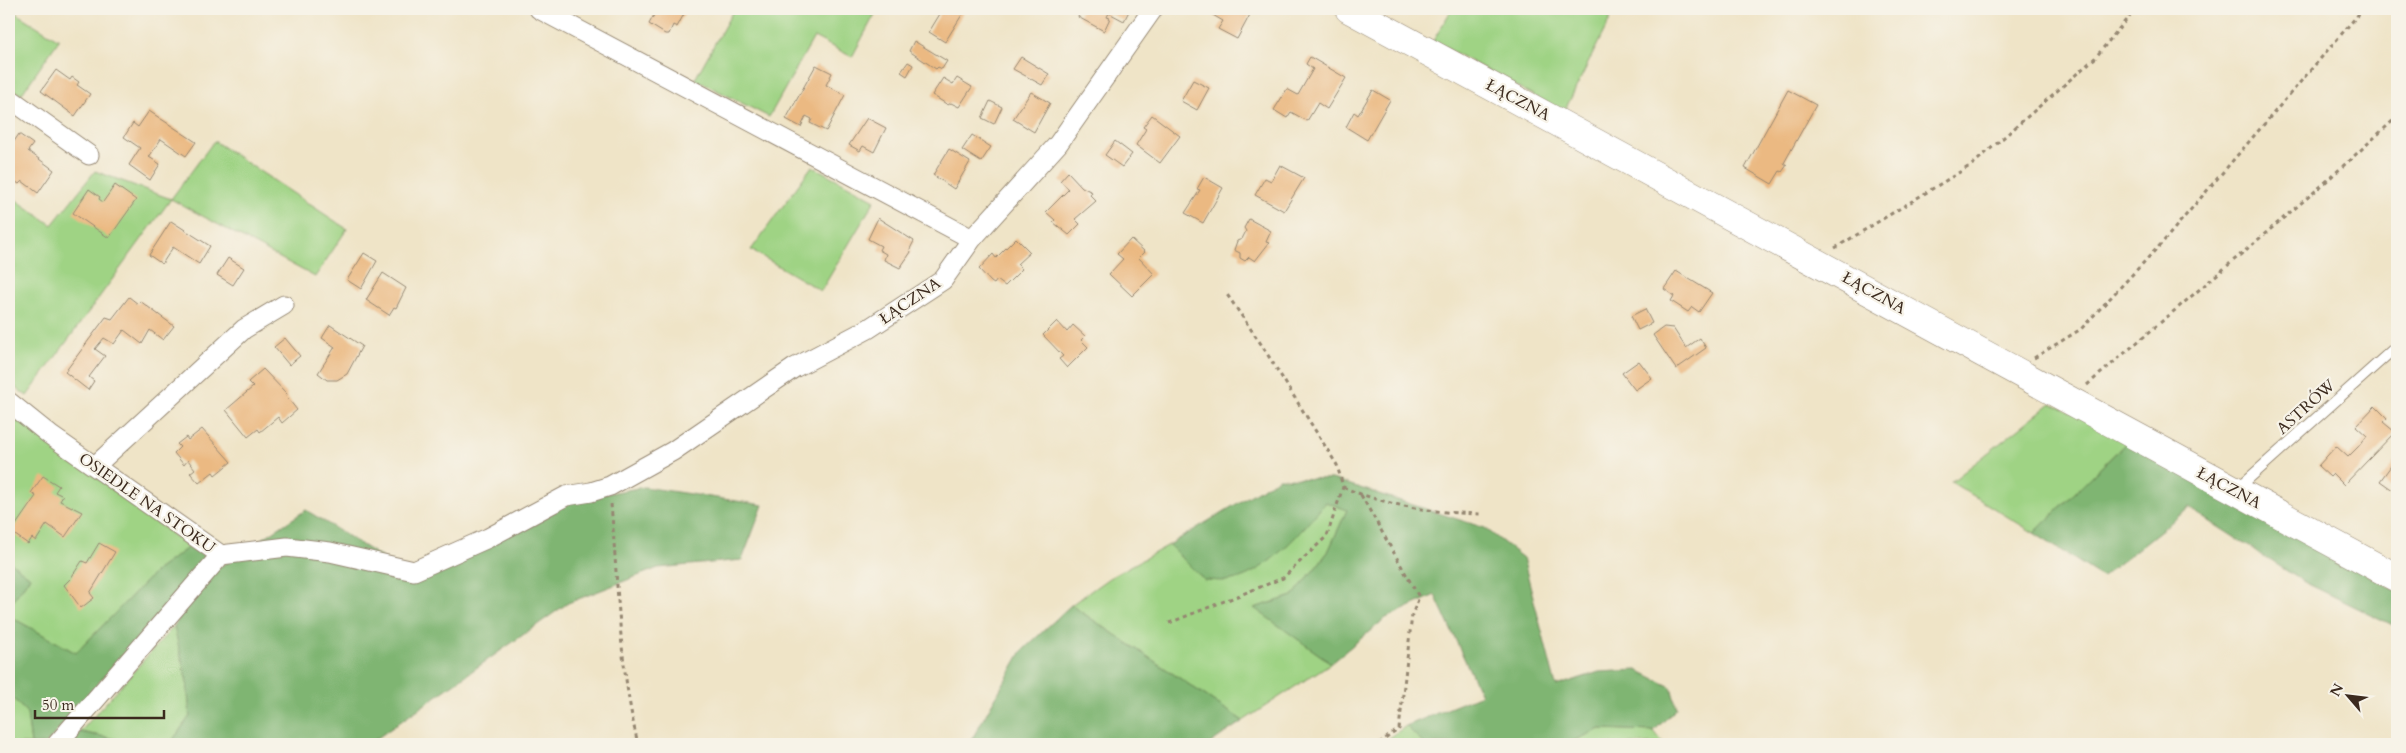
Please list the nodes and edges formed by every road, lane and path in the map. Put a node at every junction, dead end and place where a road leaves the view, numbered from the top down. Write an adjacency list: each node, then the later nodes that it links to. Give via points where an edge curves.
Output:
1 (539, 9): 9 (street)
2 (1153, 9): 9 (street, ŁĄCZNA, via 1058,144)
3 (1349, 9): 10 (street, ŁĄCZNA)
4 (2135, 9): 10 (path, via 2094,58 1973,164)
5 (2363, 9): 14 (path, via 2162,243 2081,329)
6 (9, 98): 8 (street)
7 (2397, 117): 15 (path, via 2320,187)
8 (89, 155)
9 (972, 239): 18 (street, ŁĄCZNA, via 943,280 868,330 794,368 673,451)
10 (1814, 260): 14 (street, ŁĄCZNA)
11 (1226, 294): 19 (path, via 1337,465)
12 (284, 305): 17 (street, via 244,329)
13 (2397, 346): 20 (lane, ASTRÓW)
14 (2014, 371): 15 (street, ŁĄCZNA)
15 (2069, 400): 20 (street, ŁĄCZNA)
16 (9, 402): 17 (street, OSIEDLE NA STOKU)
17 (95, 466): 23 (street, OSIEDLE NA STOKU)
18 (610, 486): 23 (street, OSIEDLE NA STOKU, via 566,496 488,538 414,571 330,552 287,547); 27 (path, via 618,618 630,712)
19 (1343, 487): 21 (path); 25 (path, via 1327,536 1283,578)
20 (2234, 491): 24 (street, ŁĄCZNA)
21 (1361, 495): 22 (path, via 1446,514); 28 (path, via 1419,597 1412,615 1399,729)
22 (1482, 514)
23 (221, 555): 26 (street)
24 (2397, 578)
25 (1169, 623)
26 (57, 744)
27 (638, 744)
28 (1378, 744)

